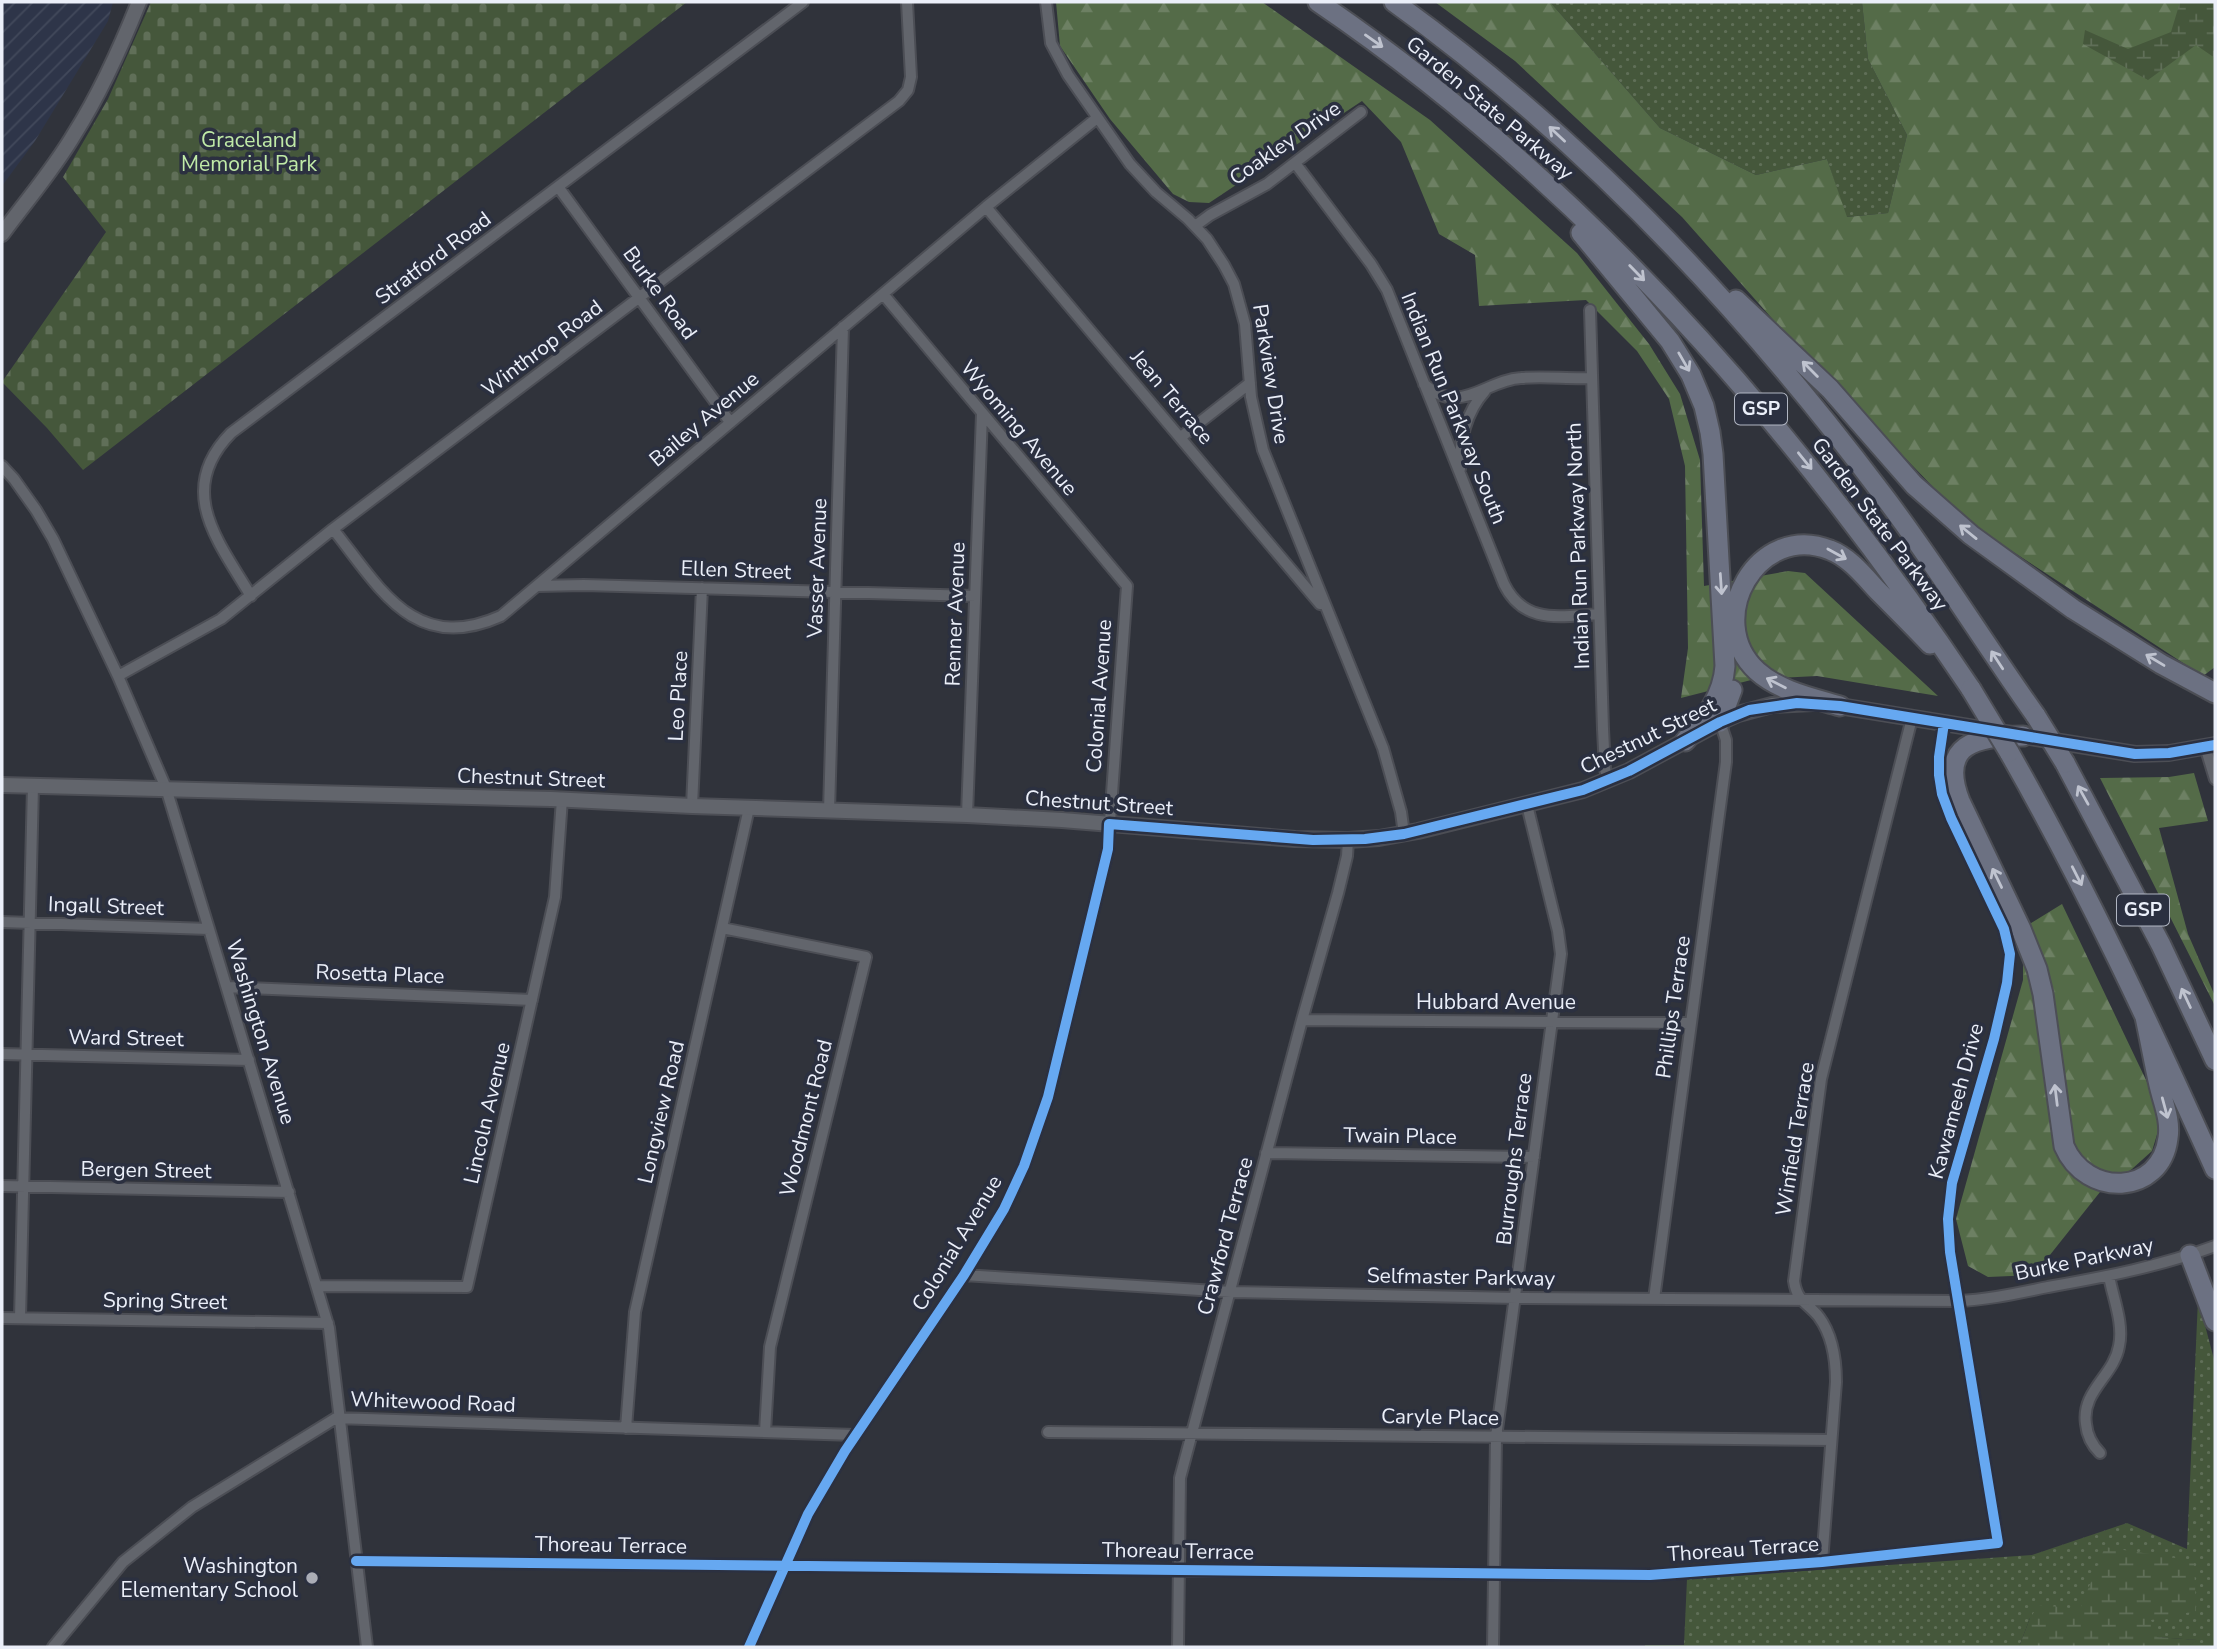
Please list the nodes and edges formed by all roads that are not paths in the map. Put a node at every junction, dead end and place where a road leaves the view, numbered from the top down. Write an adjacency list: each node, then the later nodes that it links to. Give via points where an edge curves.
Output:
1 (139, 2): 15 (main road, via 76,133)
2 (803, 2): 12 (street, Stratford Road)
3 (907, 2): 17 (street, Winthrop Road, via 911,76 904,95)
4 (1046, 2): 8 (street, Parkview Drive, via 1051,43)
5 (1318, 2): 9 (highway, Garden State Parkway / GSP, one-way to 9, via 1405,63)
6 (1394, 2): 11 (highway, Garden State Parkway / GSP, one-way to 6, via 1516,97)
7 (1361, 113): 10 (street, Coakley Drive)
8 (1097, 118): 13 (street, Bailey Avenue); 14 (street, Parkview Drive, via 1147,184)
9 (1518, 157): 40 (highway, Garden State Parkway / GSP, one-way to 40, via 1666,303 1788,440 1879,556); 47 (highway, one-way to 47, via 1670,341 1691,375 1706,415 1713,454 1726,666 1718,697)
10 (1295, 163): 14 (street, Coakley Drive); 22 (street, Indian Run Parkway South, via 1381,281)
11 (1607, 180): 41 (highway, one-way to 11, via 2073,609 1949,517 1903,474 1793,352); 76 (highway, Garden State Parkway / GSP, one-way to 11, bridge, via 2161,945 2065,763 1915,538 1735,315)
12 (559, 188): 17 (street, Burke Road); 34 (street, Stratford Road, via 232,433 215,451 204,481 205,513)
13 (986, 207): 16 (street, Bailey Avenue); 26 (street, Jean Terrace)
14 (1195, 226): 21 (street, Parkview Drive, via 1219,256 1237,294 1247,335)
15 (2, 234)
16 (883, 294): 19 (street, Bailey Avenue); 24 (street, Wyoming Avenue)
17 (640, 299): 25 (street, Burke Road); 29 (street, Winthrop Road)
18 (1590, 310): 20 (street, Indian Run Parkway North)
19 (843, 327): 25 (street, Bailey Avenue); 33 (street, Vasser Avenue)
20 (1592, 378): 23 (street, via 1514,378); 37 (street, Indian Run Parkway North)
21 (1250, 383): 26 (street); 36 (street, Parkview Drive, via 1267,464)
22 (1424, 384): 23 (street, via 1448,396); 28 (street, Indian Run Parkway South)
23 (1485, 391): 28 (street, via 1465,428)
24 (982, 414): 31 (street, Wyoming Avenue); 35 (street, Renner Avenue)
25 (730, 422): 30 (street, Bailey Avenue)
26 (1181, 438): 36 (street, Jean Terrace)
27 (2, 466): 39 (street, Washington Avenue, via 53,539)
28 (1461, 478): 37 (street, Indian Run Parkway South, via 1516,603 1542,615)
29 (333, 529): 30 (street, Bailey Avenue, via 396,606 429,624 456,628 484,623); 34 (street, Winthrop Road)
30 (537, 586): 32 (street, Ellen Street)
31 (1126, 586): 60 (street, Colonial Avenue)
32 (702, 588): 33 (street, Ellen Street); 56 (street, Leo Place)
33 (836, 592): 35 (street, Ellen Street); 58 (street, Vasser Avenue)
34 (251, 596): 39 (street, Winthrop Road)
35 (975, 596): 59 (street, Renner Avenue)
36 (1328, 614): 61 (street, Parkview Drive, via 1386,756)
37 (1599, 614): 50 (street, Indian Run Parkway North)
38 (1735, 624): 40 (highway, one-way to 40, via 1741,589 1758,565 1789,547 1824,547 1860,572); 42 (highway, one-way to 38, via 1763,676 1744,654); 44 (highway, via 1735,681)
39 (118, 676): 53 (street, Washington Avenue)
40 (1971, 689): 69 (highway, Garden State Parkway / GSP, one-way to 69, bridge, via 2069,859)
41 (2215, 693)
42 (1840, 706): 43 (main road, Chestnut Street); 44 (main road, Chestnut Street, via 1772,705)
43 (1912, 718): 45 (main road, Chestnut Street); 91 (street, Winfield Terrace, via 1821,1079 1794,1281)
44 (1720, 722): 47 (main road, Chestnut Street); 72 (street, Phillips Terrace, via 1726,762)
45 (1944, 723): 46 (main road, Chestnut Street); 92 (street, Kawameeh Drive, via 1938,766 1942,794 2004,929 2010,954 1994,1039 1950,1195 1948,1230)
46 (2023, 736): 48 (main road, Chestnut Street, via 2134,754 2169,754); 69 (highway, one-way to 46, via 2168,1119 2167,1146 2158,1164 2143,1177 2123,1183 2102,1182 2081,1171 2064,1146 2037,969 1954,781 1955,758 1967,745 1992,737)
47 (1685, 741): 50 (main road, Chestnut Street)
48 (2212, 744): 49 (street)
49 (2215, 779)
50 (1608, 781): 55 (main road, Chestnut Street)
51 (2, 785): 52 (main road, Chestnut Street)
52 (33, 786): 53 (main road, Chestnut Street); 64 (street)
53 (166, 788): 54 (main road, Chestnut Street); 66 (street, Washington Avenue)
54 (562, 799): 56 (main road, Chestnut Street); 68 (street, Lincoln Avenue, via 555,897)
55 (1527, 805): 61 (main road, Chestnut Street); 71 (street, Burroughs Terrace, via 1560,945)
56 (692, 806): 57 (main road, Chestnut Street)
57 (749, 808): 58 (main road, Chestnut Street); 65 (street, Longview Road)
58 (829, 811): 59 (main road, Chestnut Street)
59 (968, 815): 60 (main road, Chestnut Street)
60 (1109, 824): 62 (main road, Chestnut Street); 85 (street, Colonial Avenue, via 1108,849 1048,1097 1004,1209)
61 (1404, 834): 62 (main road, Chestnut Street)
62 (1348, 840): 70 (street, Crawford Terrace, via 1342,879)
63 (2, 922): 64 (street, Ingall Street)
64 (30, 923): 66 (street, Ingall Street); 74 (street)
65 (722, 928): 98 (street, Longview Road, via 635,1312); 100 (street, Woodmont Road, via 866,957 770,1347)
66 (209, 929): 67 (street, Washington Avenue)
67 (227, 987): 68 (street, Rosetta Place); 75 (street, Washington Avenue)
68 (532, 1000): 87 (street, Lincoln Avenue, via 467,1287)
69 (2146, 1017): 79 (highway, Garden State Parkway / GSP)
70 (1302, 1020): 71 (street, Hubbard Avenue); 77 (street, Crawford Terrace)
71 (1552, 1022): 72 (street, Hubbard Avenue); 78 (street, Burroughs Terrace)
72 (1690, 1023): 90 (street, Phillips Terrace)
73 (2, 1054): 74 (street, Ward Street)
74 (26, 1055): 75 (street, Ward Street); 81 (street)
75 (249, 1060): 82 (street, Washington Avenue)
76 (2215, 1060)
77 (1266, 1153): 78 (street, Twain Place); 88 (street, Crawford Terrace)
78 (1534, 1157): 89 (street, Burroughs Terrace)
79 (2215, 1169)
80 (2, 1186): 81 (street, Bergen Street)
81 (23, 1187): 82 (street, Bergen Street); 94 (street)
82 (289, 1192): 87 (street, Washington Avenue)
83 (2215, 1247): 84 (street, Burke Parkway)
84 (2190, 1255): 86 (street, Burke Parkway); 95 (highway)
85 (964, 1275): 88 (street, Selfmaster Parkway); 102 (street, Colonial Avenue)
86 (2109, 1276): 92 (street, Burke Parkway); 105 (street, via 2120,1343 2085,1414 2090,1439)
87 (318, 1286): 96 (street, Washington Avenue)
88 (1231, 1292): 89 (street, Selfmaster Parkway); 101 (street, Crawford Terrace)
89 (1516, 1298): 90 (street, Selfmaster Parkway); 103 (street, Burroughs Terrace)
90 (1654, 1299): 91 (street, Selfmaster Parkway)
91 (1800, 1299): 92 (street, Selfmaster Parkway); 104 (street, via 1819,1317 1831,1341 1836,1382)
92 (1958, 1301): 106 (street, Kawameeh Drive)
93 (2, 1318): 94 (street, Spring Street)
94 (20, 1318): 96 (street, Spring Street)
95 (2215, 1321)
96 (328, 1323): 97 (street, Washington Avenue)
97 (340, 1419): 98 (street, Whitewood Road); 107 (street, Washington Avenue); 112 (street, Whitewood Road, via 192,1507 123,1562)
98 (626, 1428): 100 (street, Whitewood Road)
99 (1048, 1432): 101 (street, Caryle Place)
100 (765, 1433): 102 (street, Whitewood Road)
101 (1191, 1433): 103 (street, Caryle Place); 110 (street, Crawford Terrace, via 1180,1478)
102 (855, 1435): 109 (street, Colonial Avenue, via 808,1514)
103 (1496, 1437): 104 (street, Caryle Place); 111 (street, Burroughs Terrace)
104 (1832, 1440): 108 (street)
105 (2100, 1453)
106 (1997, 1543): 108 (street, Thoreau Terrace)
107 (356, 1561): 109 (street, Thoreau Terrace); 113 (street, Washington Avenue)
108 (1822, 1562): 111 (street, Thoreau Terrace, via 1650,1575)
109 (785, 1566): 110 (street, Thoreau Terrace); 114 (street, Colonial Avenue)
110 (1179, 1570): 111 (street, Thoreau Terrace); 115 (street, Crawford Terrace)
111 (1494, 1573): 116 (street, Burroughs Terrace)
112 (53, 1647)
113 (367, 1647)
114 (749, 1647)
115 (1178, 1647)
116 (1493, 1647)

